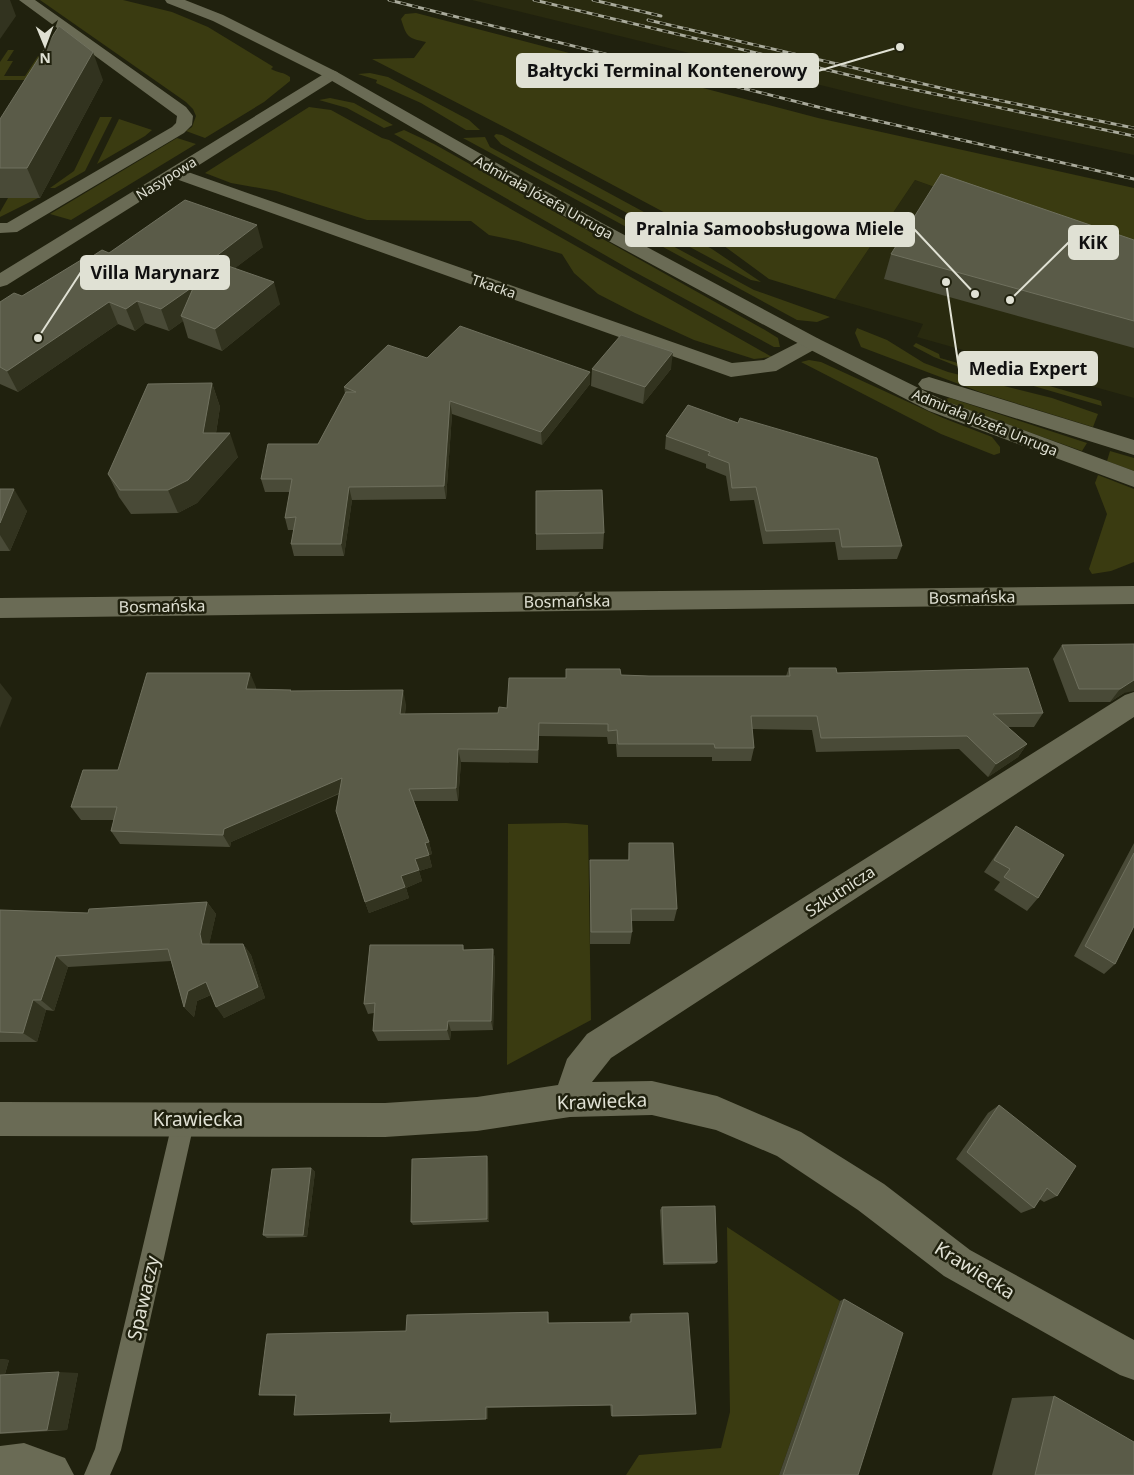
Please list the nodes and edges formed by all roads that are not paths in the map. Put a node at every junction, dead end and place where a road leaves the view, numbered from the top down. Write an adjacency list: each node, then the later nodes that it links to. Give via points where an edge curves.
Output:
1 (26, 0): 5 (street, via 180,110 185,116 184,125 11,228)
2 (172, 0): 3 (street, Admirała Józefa Unruga, via 218,18)
3 (332, 75): 4 (street, Nasypowa); 7 (street, Admirała Józefa Unruga, via 596,227)
4 (175, 173): 6 (street, Nasypowa); 7 (street, Tkacka, via 730,370 769,366)
5 (0, 228)
6 (0, 281)
7 (812, 343): 8 (street, Admirała Józefa Unruga); 9 (street, Admirała Józefa Unruga, via 937,406)
8 (1134, 448)
9 (1134, 479)
10 (1134, 582): 11 (street)
11 (1103, 595): 12 (street, Bosmańska); 13 (street, Bosmańska)
12 (1134, 595)
13 (0, 608)
14 (1134, 703): 15 (street, Szkutnicza, via 599,1046 578,1071)
15 (570, 1100): 17 (street, Krawiecka, via 477,1114 385,1120); 18 (street, Krawiecka, via 652,1098 717,1113 789,1144 871,1197 957,1263)
16 (0, 1119): 17 (street, Krawiecka)
17 (184, 1119): 21 (lane, Spawaczy, via 108,1450)
18 (1134, 1361)
19 (0, 1466): 20 (street, via 24,1463)
20 (53, 1475)
21 (97, 1475)

